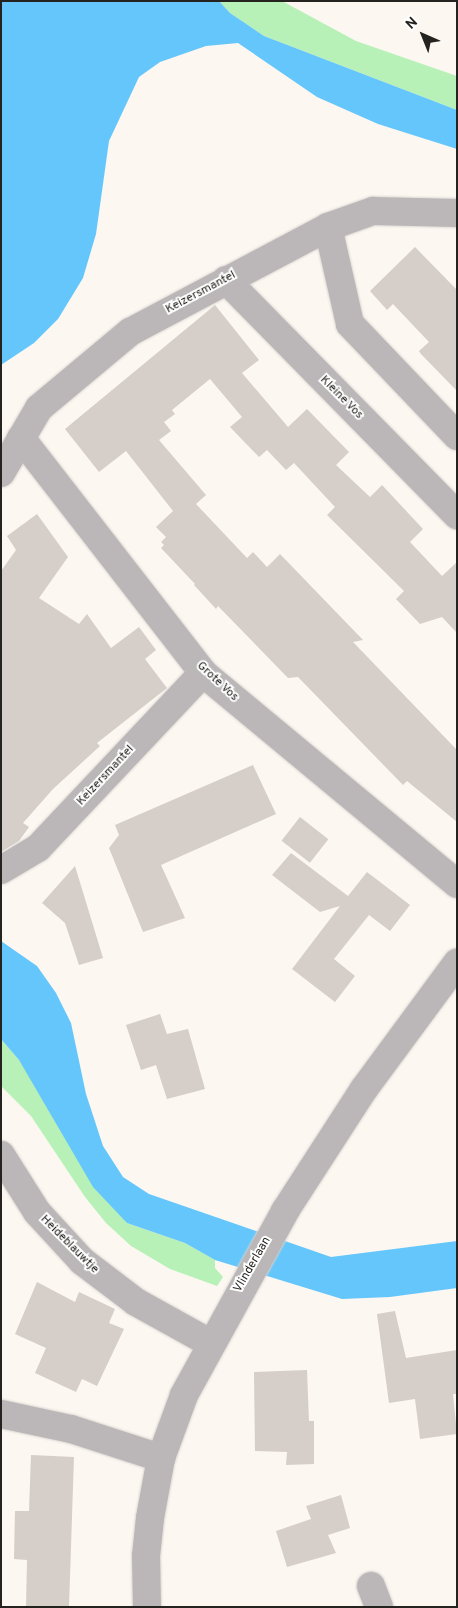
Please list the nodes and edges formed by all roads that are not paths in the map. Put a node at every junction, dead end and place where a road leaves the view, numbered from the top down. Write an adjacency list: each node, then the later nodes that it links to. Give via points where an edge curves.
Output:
1 (457, 213): 2 (street, Keizersmantel, via 373,211)
2 (328, 227): 3 (street, Keizersmantel); 4 (street, via 350,324)
3 (226, 280): 5 (street, Keizersmantel, via 130,332 39,408); 7 (street, Kleine Vos)
4 (457, 436)
5 (21, 438): 6 (street, Keizersmantel); 8 (street, Grote Vos)
6 (1, 473)
7 (457, 515)
8 (204, 673): 9 (street, Keizersmantel, via 38,848); 10 (street, Grote Vos)
9 (1, 870)
10 (457, 884)
11 (457, 963): 13 (street, Vlinderlaan, via 364,1089 285,1211)
12 (1, 1155): 13 (street, Heideblauwtje, via 37,1212 82,1261 136,1302)
13 (210, 1344): 15 (street, Vlinderlaan, via 184,1395)
14 (1, 1414): 15 (street, via 71,1429)
15 (161, 1458): 16 (street, Vlinderlaan, via 146,1556)
16 (147, 1607)

